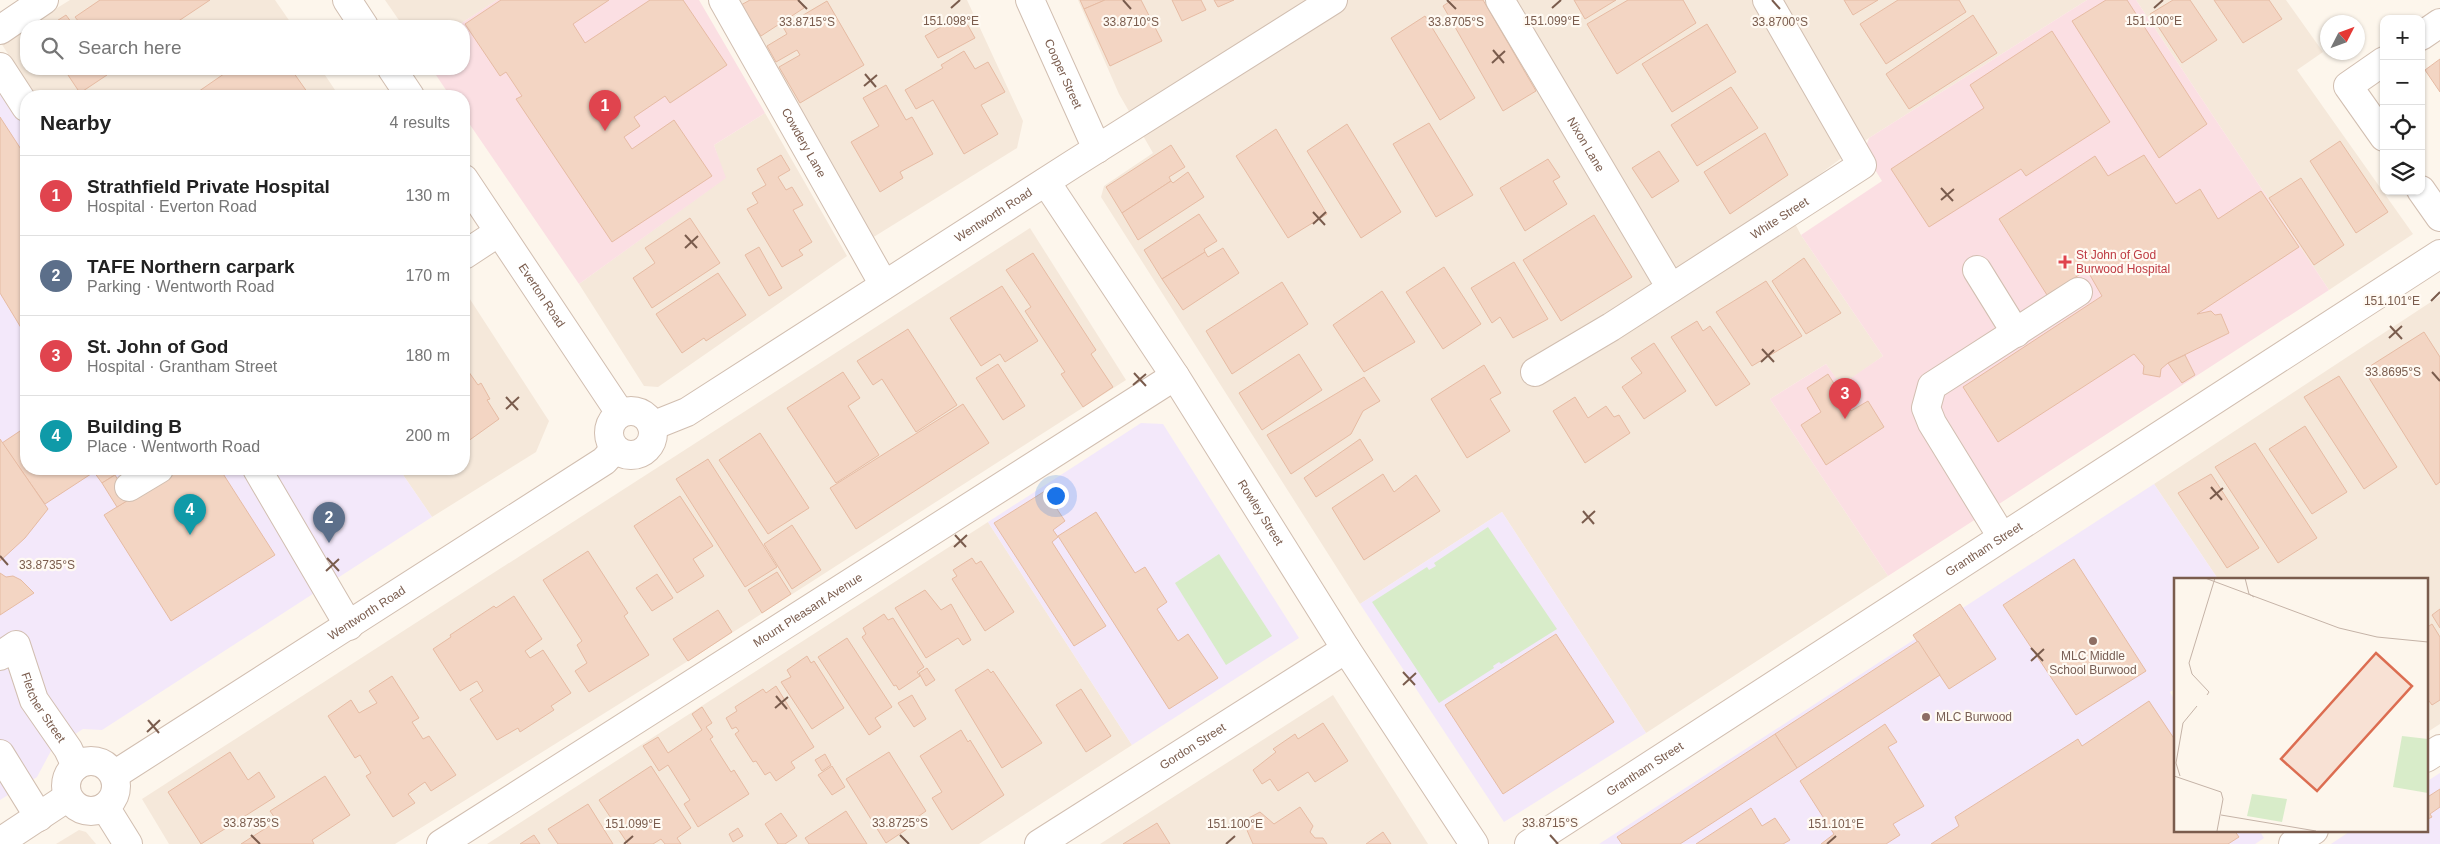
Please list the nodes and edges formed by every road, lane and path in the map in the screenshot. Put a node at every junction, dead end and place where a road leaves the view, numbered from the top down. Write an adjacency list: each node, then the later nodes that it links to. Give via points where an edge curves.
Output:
1 (44, 0): 10 (street)
2 (346, 0): 8 (street)
3 (723, 0): 27 (street, Cowdery Lane)
4 (1030, 0): 18 (street, Cooper Street)
5 (1333, 0): 18 (street, Wentworth Road)
6 (1500, 0): 28 (street, Nixon Lane)
7 (1768, 0): 28 (street, White Street, via 1862,165)
8 (360, 20)
9 (2440, 23): 11 (street)
10 (0, 30)
11 (2425, 33)
12 (2380, 64): 17 (street, via 2348,86)
13 (0, 67): 16 (street)
14 (396, 75): 15 (street)
15 (406, 90)
16 (20, 98)
17 (2380, 131)
18 (1097, 149): 19 (street, Wentworth Road)
19 (1046, 182): 27 (street, Wentworth Road); 32 (street, Rowley Street)
20 (470, 188): 23 (street, Everton Road)
21 (2425, 195): 22 (street)
22 (2440, 217)
23 (499, 232): 24 (street); 33 (street, Everton Road)
24 (470, 251)
25 (2440, 254): 39 (street, Grantham Street)
26 (1976, 270): 30 (street)
27 (884, 285): 34 (street, Wentworth Road, via 687,412)
28 (1671, 288): 31 (street, White Street)
29 (2078, 292): 30 (street)
30 (2016, 332): 39 (street, via 1932,386 1926,408)
31 (1535, 372)
32 (1175, 376): 41 (street, Rowley Street); 54 (street, Mount Pleasant Avenue)
33 (620, 413): 34 (street, via 639,412); 35 (street, via 614,417 608,430)
34 (652, 426): 35 (street, via 652,441 643,452 628,455)
35 (615, 449): 40 (street, Wentworth Road, via 604,461)
36 (149, 475): 38 (street)
37 (261, 475): 40 (street)
38 (129, 487)
39 (2002, 538): 57 (street, Grantham Street)
40 (349, 626): 47 (street, Wentworth Road)
41 (1346, 649): 55 (street, Gordon Street); 56 (street, Rowley Street)
42 (8, 651): 46 (street, Fletcher Street, via 34,700)
43 (2440, 749): 45 (street)
44 (0, 754): 50 (street)
45 (2428, 757)
46 (76, 766): 47 (street, via 97,762 104,764); 48 (street, via 67,780)
47 (114, 775): 49 (street, via 116,792)
48 (68, 798): 49 (street, via 85,811); 50 (street)
49 (105, 807): 53 (street)
50 (39, 817): 52 (street)
51 (2311, 832): 58 (street)
52 (0, 842)
53 (128, 844)
54 (441, 844)
55 (1039, 844)
56 (1474, 844)
57 (1529, 844)
58 (2292, 844)

